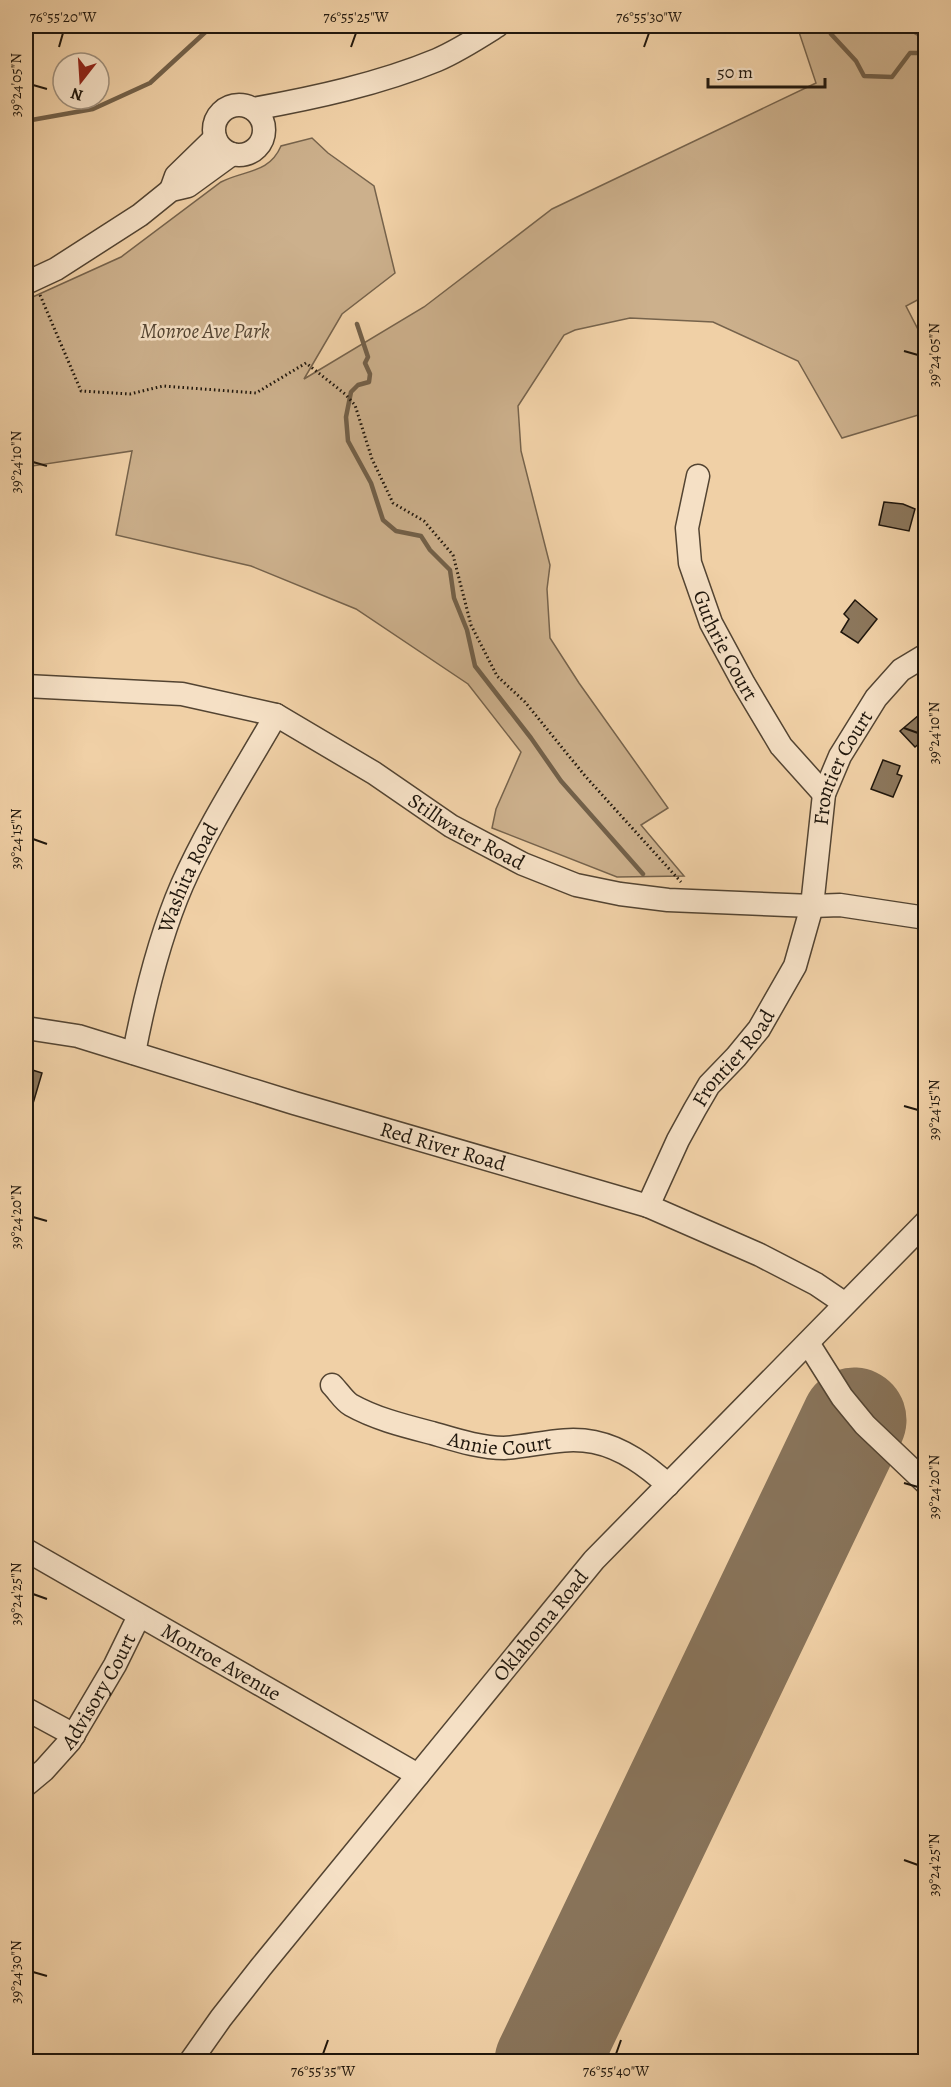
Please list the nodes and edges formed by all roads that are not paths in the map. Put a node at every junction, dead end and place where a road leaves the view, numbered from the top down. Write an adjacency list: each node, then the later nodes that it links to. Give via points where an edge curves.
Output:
1 (497, 26): 2 (street, via 437,60)
2 (304, 100): 3 (street); 4 (street)
3 (254, 109): 4 (street, via 264,126); 5 (street, via 228,107 216,120)
4 (263, 137): 6 (street, via 251,152)
5 (215, 138): 6 (street); 7 (street, via 176,176)
6 (231, 154): 7 (street, via 188,186)
7 (171, 190): 8 (street, via 140,215 56,269)
8 (29, 281)
9 (698, 476): 13 (street, Guthrie Court, via 687,528 690,563 711,623 781,746)
10 (926, 655): 13 (street, Frontier Court, via 901,670 876,698 840,756)
11 (26, 686): 12 (street, Stillwater Road, via 182,694)
12 (276, 715): 14 (street, Stillwater Road, via 374,773 451,826 523,864 576,885 668,900); 17 (street, Washita Road, via 182,885 145,997)
13 (824, 794): 14 (street, Frontier Court)
14 (812, 906): 15 (street, Stillwater Road, via 840,905); 18 (street, Frontier Road, via 795,966 776,1001 736,1058 709,1085)
15 (926, 918)
16 (26, 1028): 17 (street, Red River Road, via 78,1036)
17 (134, 1053): 18 (street, Red River Road)
18 (648, 1206): 20 (street, Red River Road, via 760,1255)
19 (926, 1222): 20 (street, Oklahoma Road)
20 (844, 1303): 21 (street, Oklahoma Road)
21 (808, 1343): 23 (street, via 865,1425); 24 (street, Oklahoma Road)
22 (332, 1385): 24 (street, Annie Court, via 349,1404 385,1420 474,1445 502,1448 546,1441 596,1442 643,1463)
23 (926, 1483)
24 (668, 1485): 29 (street, Oklahoma Road, via 594,1560)
25 (26, 1550): 26 (street, Monroe Avenue)
26 (140, 1616): 28 (street, Advisory Court); 29 (street, Monroe Avenue)
27 (26, 1708): 28 (street)
28 (74, 1735): 30 (street, Advisory Court)
29 (418, 1775): 31 (street, Oklahoma Road)
30 (26, 1785)
31 (190, 2061)

